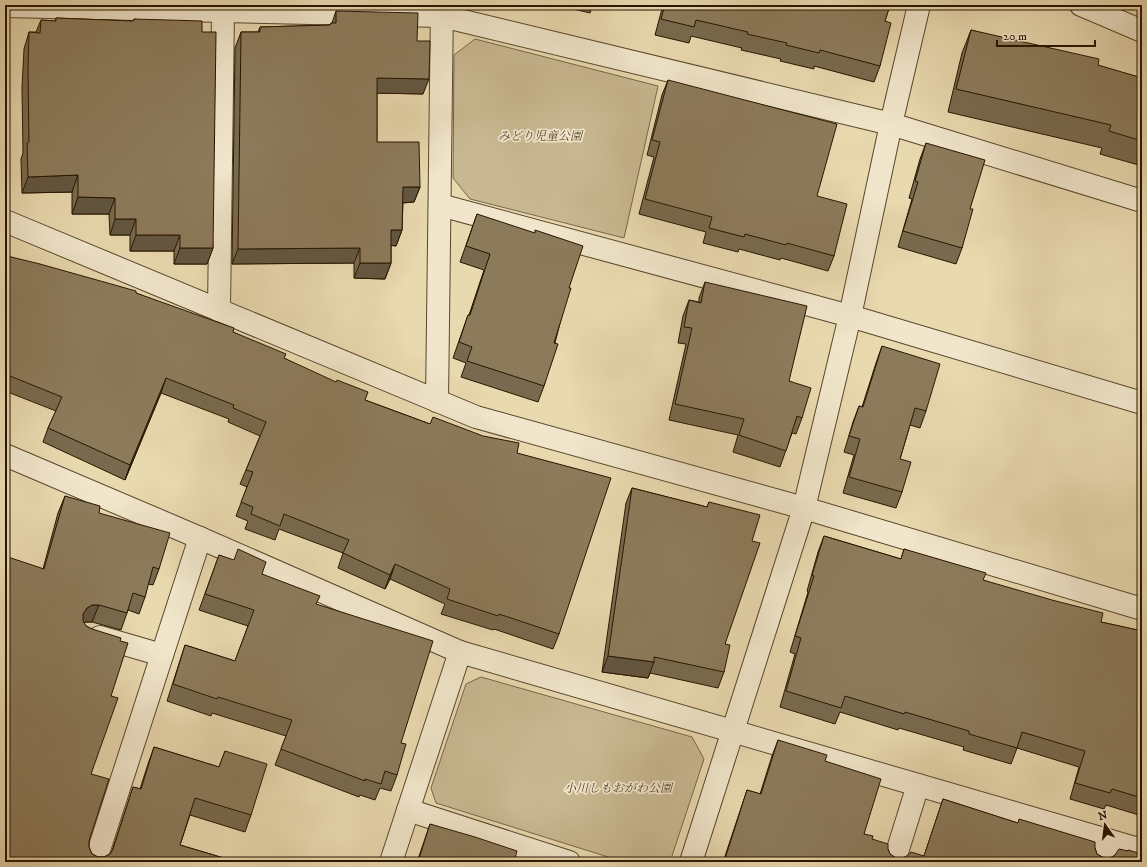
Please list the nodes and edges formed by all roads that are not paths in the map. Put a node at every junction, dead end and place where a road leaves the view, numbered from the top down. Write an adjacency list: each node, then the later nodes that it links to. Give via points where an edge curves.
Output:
1 (919, 5): 8 (street)
2 (1081, 5): 6 (street)
3 (5, 6): 4 (street)
4 (223, 11): 5 (street); 12 (street)
5 (442, 11): 8 (street); 10 (street)
6 (1109, 11): 7 (street)
7 (1142, 31)
8 (891, 124): 9 (street); 13 (street)
9 (1142, 201)
10 (440, 205): 13 (street); 14 (street)
11 (5, 221): 12 (street)
12 (219, 310): 14 (street)
13 (850, 316): 15 (street); 17 (street)
14 (437, 401): 17 (street, via 476,417)
15 (1142, 402)
16 (5, 455): 18 (street)
17 (804, 508): 19 (street); 23 (street)
18 (200, 538): 21 (street); 22 (street)
19 (1142, 609)
20 (89, 634): 22 (street)
21 (460, 652): 23 (street); 25 (street)
22 (162, 655): 29 (street)
23 (734, 732): 24 (street); 32 (street)
24 (918, 785): 26 (street); 33 (street)
25 (408, 810): 28 (street); 30 (street)
26 (1108, 840): 27 (street); 34 (street)
27 (1142, 850)
28 (536, 857): 31 (street)
29 (95, 862)
30 (391, 862)
31 (569, 862)
32 (691, 862)
33 (894, 862)
34 (1101, 862)

